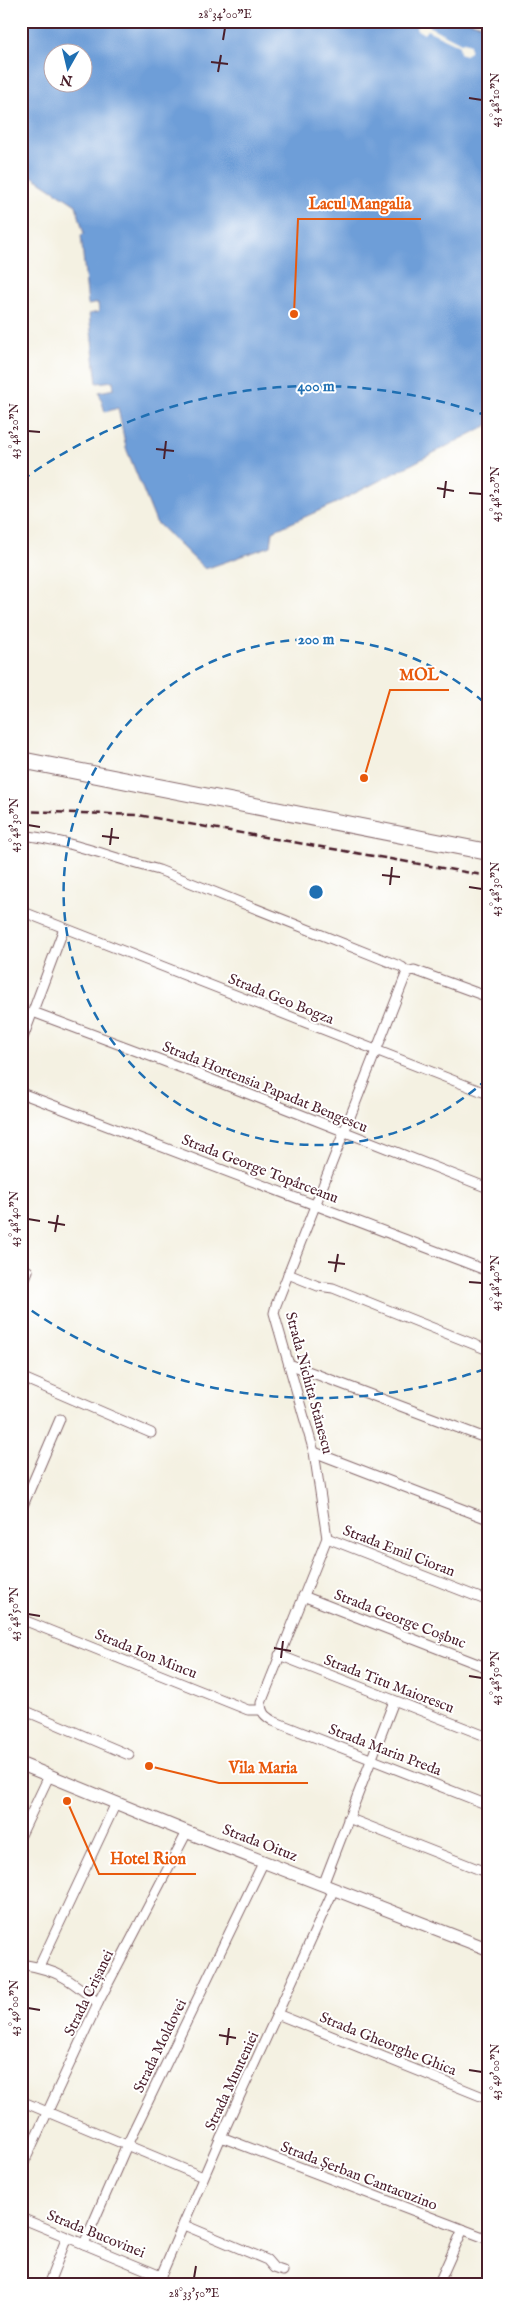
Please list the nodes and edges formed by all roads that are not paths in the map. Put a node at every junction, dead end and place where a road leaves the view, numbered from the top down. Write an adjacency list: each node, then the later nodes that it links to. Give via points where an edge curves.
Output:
1 (21, 760): 3 (highway)
2 (21, 835): 6 (street, via 71,843 159,870 402,967)
3 (488, 852)
4 (21, 911): 5 (street, Strada Geo Bogza)
5 (64, 928): 8 (street); 10 (street, Strada Geo Bogza)
6 (407, 972): 7 (street, via 414,970); 10 (street, Strada Nichita Stănescu)
7 (488, 997)
8 (33, 1012): 9 (street); 13 (street, Strada Hortensia Papadat Bengescu)
9 (21, 1043)
10 (376, 1051): 12 (street, Strada Geo Bogza); 13 (street, Strada Nichita Stănescu)
11 (21, 1092): 15 (street, Strada George Topârceanu)
12 (488, 1094)
13 (344, 1133): 14 (street, Strada Hortensia Papadat Bengescu); 15 (street, Strada Nichita Stănescu)
14 (488, 1188)
15 (315, 1205): 17 (street, Strada George Topârceanu); 18 (street, Strada Nichita Stănescu)
16 (21, 1268): 19 (street, via 28,1271)
17 (488, 1272)
18 (288, 1274): 20 (street, via 332,1288); 21 (street, Strada Nichita Stănescu, via 274,1313)
19 (21, 1288)
20 (488, 1350)
21 (290, 1364): 25 (street); 26 (street, Strada Nichita Stănescu)
22 (21, 1377): 24 (street)
23 (60, 1419): 27 (street)
24 (151, 1433)
25 (488, 1439)
26 (314, 1452): 28 (street); 29 (street, Strada Nichita Stănescu)
27 (21, 1510)
28 (488, 1519)
29 (327, 1538): 30 (street); 31 (street, Strada Emil Cioran)
30 (303, 1596): 33 (street); 34 (street, Strada George Coșbuc)
31 (488, 1601)
32 (21, 1618): 37 (street, Strada Ion Mincu, via 248,1710)
33 (280, 1656): 35 (street, Strada Titu Maiorescu); 37 (street)
34 (488, 1668)
35 (394, 1701): 38 (street, Strada Titu Maiorescu); 40 (street)
36 (21, 1709): 39 (street)
37 (261, 1710): 40 (street, Strada Marin Preda, via 273,1721)
38 (488, 1737)
39 (129, 1755)
40 (370, 1759): 44 (street, Strada Marin Preda); 45 (street)
41 (21, 1764): 42 (main road, Strada Oituz)
42 (50, 1776): 43 (main road, Strada Oituz); 47 (street)
43 (116, 1804): 46 (main road, Strada Oituz); 53 (street)
44 (488, 1805)
45 (348, 1818): 49 (street); 50 (street)
46 (186, 1832): 48 (main road, Strada Oituz); 54 (street, Strada Crișanei)
47 (21, 1835)
48 (264, 1861): 50 (main road, Strada Oituz); 60 (street, Strada Moldovei)
49 (488, 1872)
50 (328, 1887): 51 (main road, Strada Oituz); 55 (street, Strada Munteniei)
51 (488, 1949)
52 (21, 1964): 53 (street)
53 (39, 1967): 54 (street, via 70,1979)
54 (98, 2003): 58 (street, Strada Crișanei)
55 (277, 2014): 56 (street, Strada Gheorghe Ghica); 59 (street, Strada Munteniei)
56 (488, 2099)
57 (21, 2100): 58 (street)
58 (47, 2112): 60 (street); 61 (street, Strada Crișanei)
59 (221, 2138): 63 (street, Strada Munteniei); 66 (street, Strada Șerban Cantacuzino)
60 (128, 2145): 63 (street); 69 (street, Strada Moldovei)
61 (25, 2152): 62 (street, Strada Crișanei)
62 (21, 2169)
63 (203, 2177): 65 (street, Strada Munteniei)
64 (21, 2218): 67 (street, Strada Bucovinei)
65 (184, 2225): 70 (street, via 267,2260 274,2268); 71 (street, Strada Munteniei)
66 (463, 2229): 68 (street, Strada Șerban Cantacuzino); 74 (street)
67 (67, 2238): 69 (street, Strada Bucovinei); 72 (street)
68 (488, 2239)
69 (84, 2244): 71 (street, Strada Bucovinei)
70 (282, 2270)
71 (161, 2276): 73 (street, Strada Munteniei)
72 (48, 2285)
73 (157, 2285)
74 (438, 2285)

